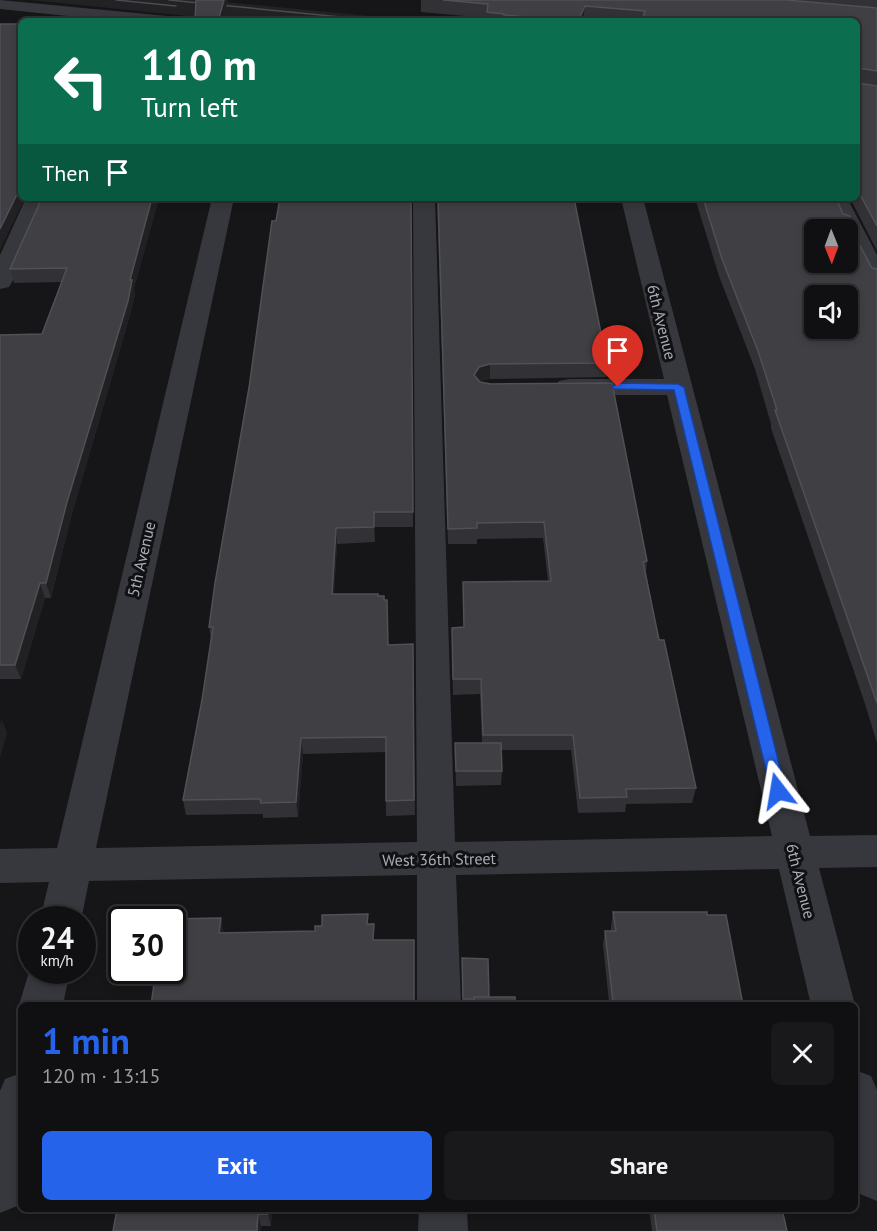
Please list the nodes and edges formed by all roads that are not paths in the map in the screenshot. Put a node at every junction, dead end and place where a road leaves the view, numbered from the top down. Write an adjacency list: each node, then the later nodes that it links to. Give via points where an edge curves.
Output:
1 (0, 4): 2 (street)
2 (110, 18)
3 (36, 201): 9 (street)
4 (222, 201): 15 (street, 5th Avenue)
5 (424, 201): 14 (street)
6 (633, 201): 10 (street, 6th Avenue)
7 (838, 201): 8 (street)
8 (877, 278)
9 (0, 282)
10 (678, 387): 11 (street); 13 (street, 6th Avenue)
11 (547, 388)
12 (877, 851): 13 (street, West 36th Street)
13 (793, 852): 14 (street, West 36th Street); 21 (street, 6th Avenue)
14 (437, 859): 15 (street, West 36th Street); 20 (street)
15 (72, 865): 16 (street, West 36th Street); 17 (street, 5th Avenue)
16 (0, 866)
17 (63, 906)
18 (46, 984): 19 (street)
19 (42, 1002)
20 (439, 1002)
21 (831, 1002)
22 (858, 1104): 24 (street)
23 (18, 1108): 25 (street)
24 (877, 1178)
25 (0, 1189)
26 (443, 1212): 27 (street)
27 (443, 1231)

